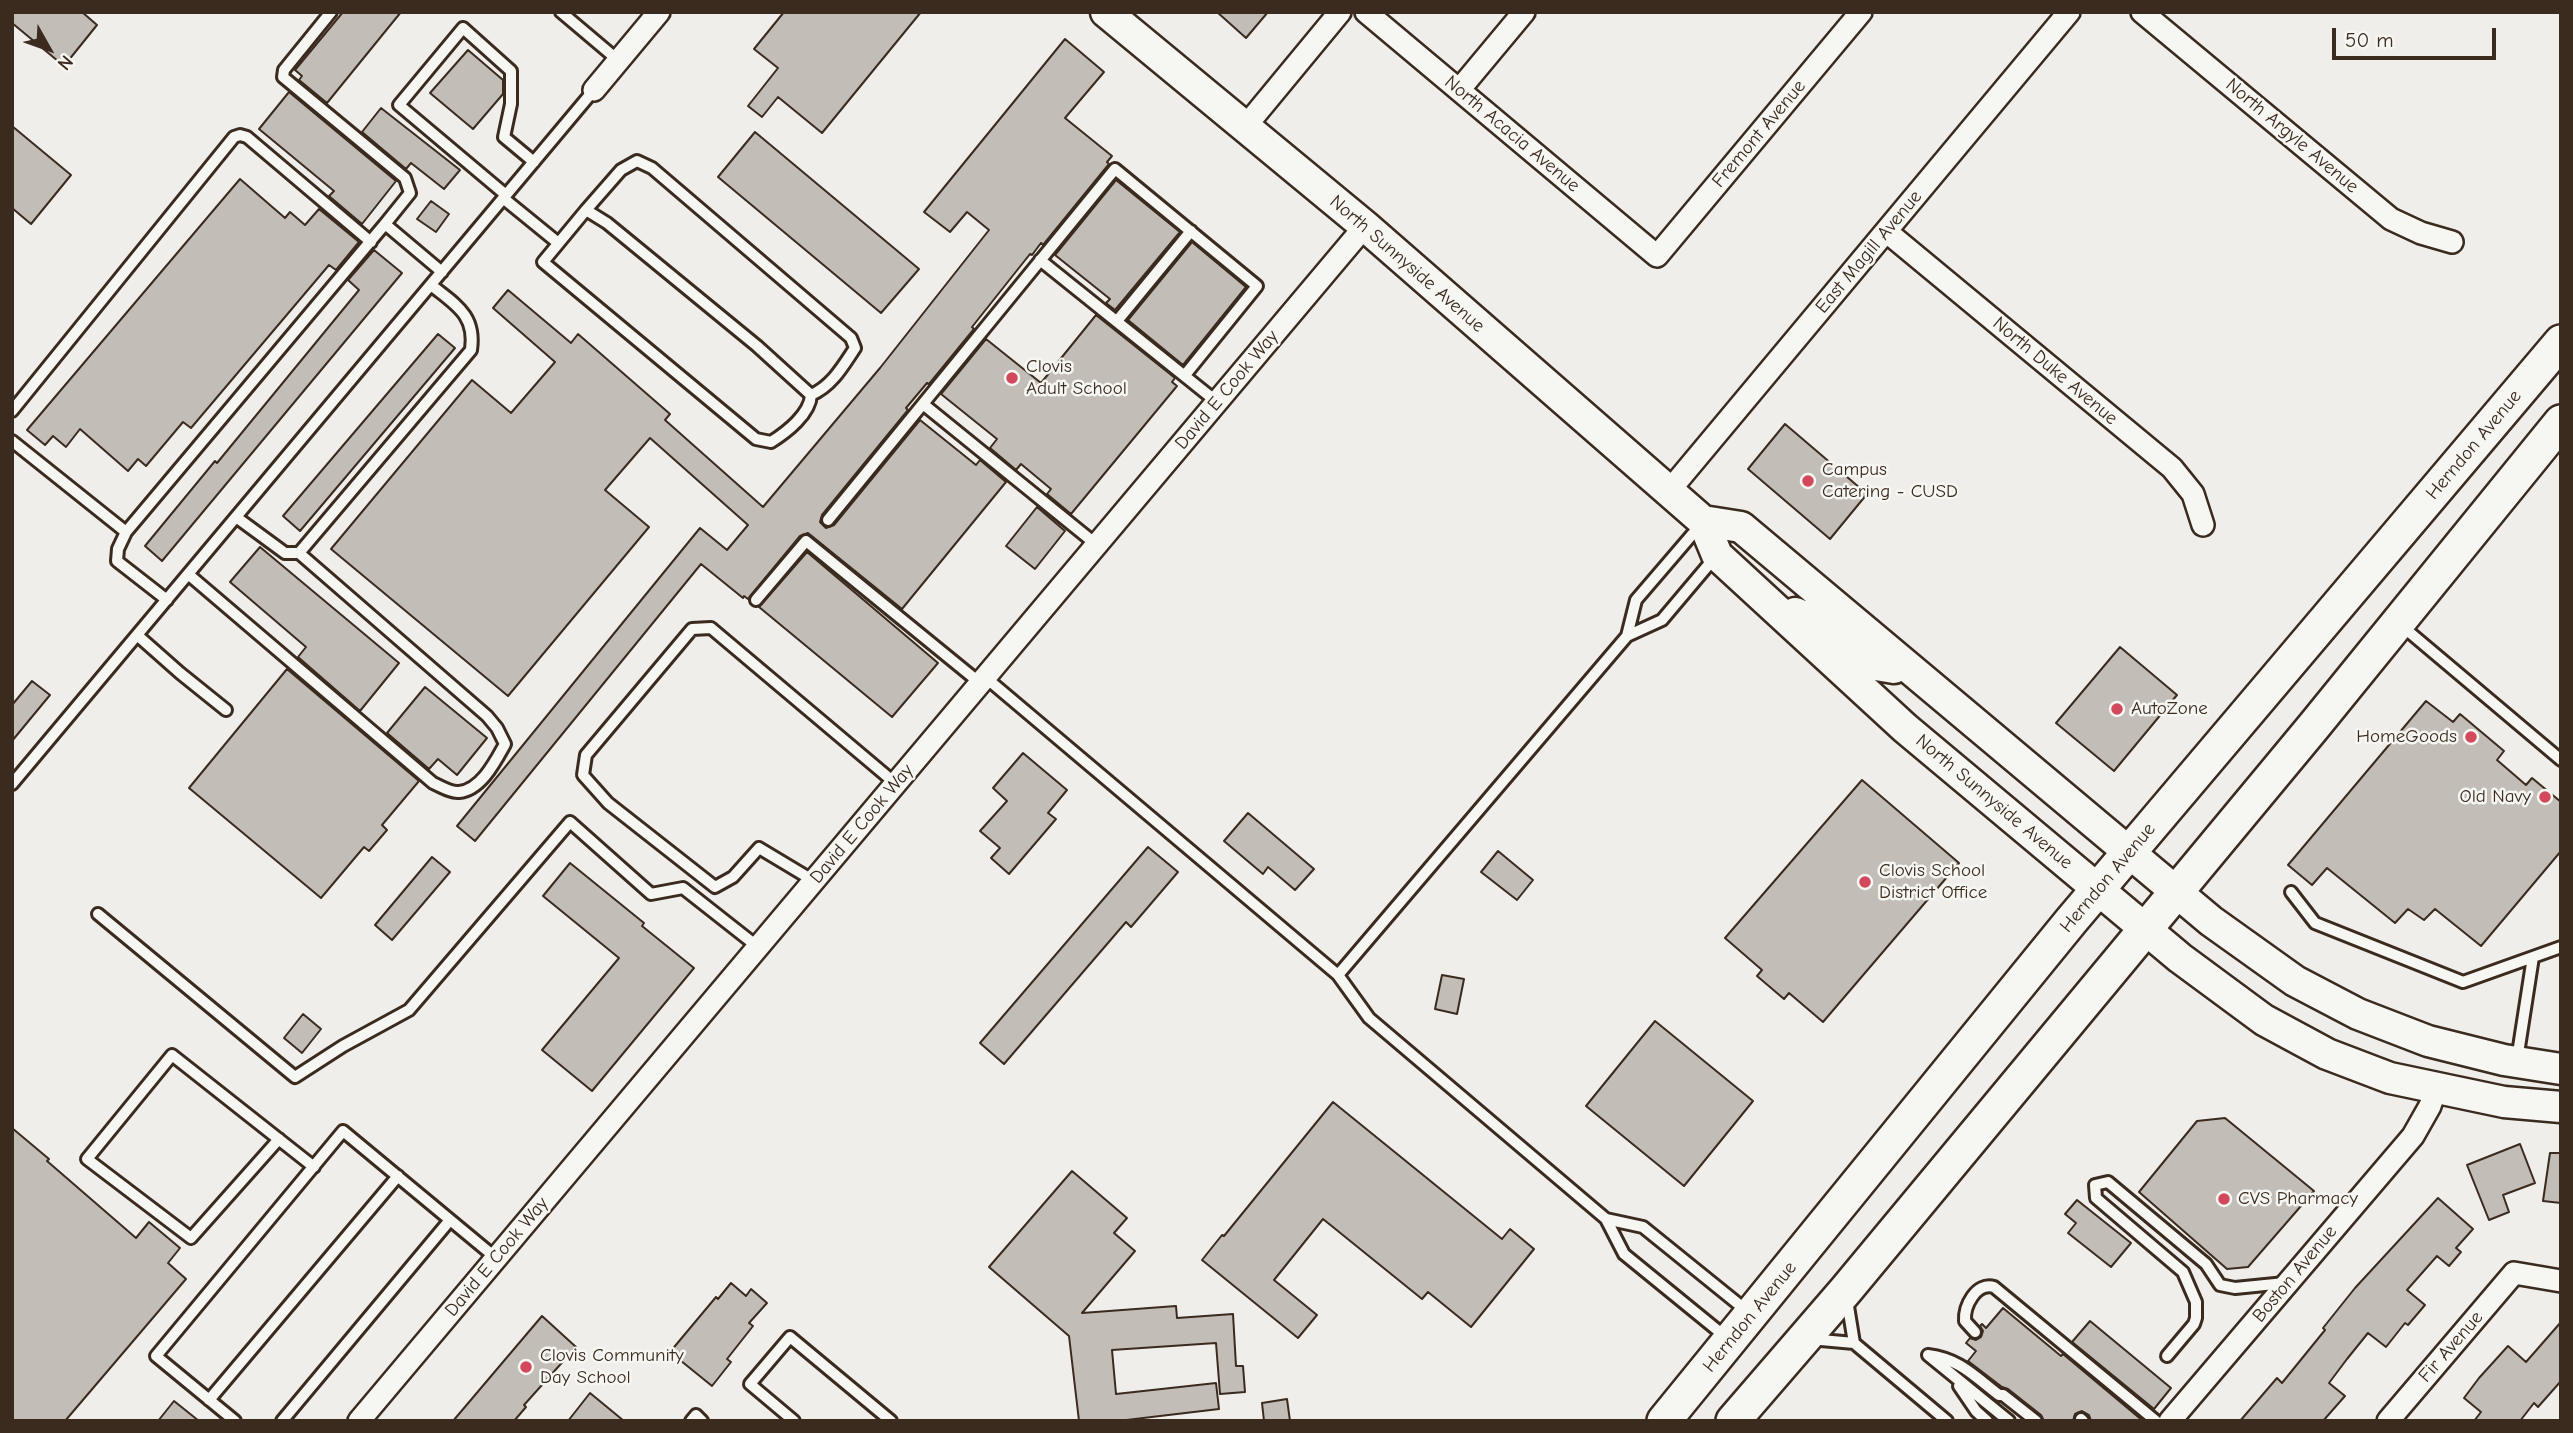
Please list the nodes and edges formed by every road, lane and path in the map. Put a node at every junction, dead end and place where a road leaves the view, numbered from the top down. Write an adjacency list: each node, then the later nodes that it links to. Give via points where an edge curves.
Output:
1 (331, 12): 18 (lane, via 283,77 405,178 410,193)
2 (561, 12): 11 (lane)
3 (659, 12): 11 (street)
4 (1106, 12): 14 (main road, North Sunnyside Avenue)
5 (1340, 12): 14 (street)
6 (1366, 12): 13 (street, North Acacia Avenue)
7 (1524, 12): 13 (street)
8 (1861, 12): 25 (street, Fremont Avenue)
9 (2069, 12): 21 (street, East Magill Avenue)
10 (2142, 12): 24 (street, North Argyle Avenue, via 2391,219)
11 (619, 61): 12 (street)
12 (594, 90): 15 (lane)
13 (1460, 90): 25 (street, North Acacia Avenue)
14 (1245, 127): 19 (main road, North Sunnyside Avenue)
15 (534, 162): 16 (lane); 16 (lane, via 504,137 511,72 463,28 399,105)
16 (505, 196): 23 (lane); 27 (lane)
17 (586, 209): 23 (lane); 32 (lane); 32 (lane, via 621,170 637,161 652,168 851,338 855,348 836,377)
18 (385, 224): 22 (lane); 27 (lane)
19 (1365, 226): 33 (street, David E Cook Way); 40 (main road, North Sunnyside Avenue)
20 (1191, 231): 26 (lane, via 1115,169); 29 (lane); 31 (lane, via 1258,286)
21 (1886, 232): 40 (street, East Magill Avenue); 44 (street, North Duke Avenue, via 2172,468 2193,495)
22 (371, 242): 36 (lane, via 247,137 234,137); 45 (lane)
23 (557, 242): 32 (lane, via 543,261 756,439 771,442 785,433 810,404)
24 (2452, 243)
25 (1657, 256)
26 (1040, 260): 29 (lane); 34 (lane)
27 (442, 272): 28 (lane)
28 (431, 285): 41 (lane); 47 (lane, via 468,319 473,333 471,350)
29 (1117, 321): 31 (lane)
30 (2561, 342): 62 (main road, Herndon Avenue)
31 (1185, 376): 33 (lane)
32 (811, 394)
33 (1217, 402): 46 (street, David E Cook Way)
34 (923, 404): 42 (lane); 46 (lane)
35 (2561, 405): 39 (main road)
36 (12, 411)
37 (2561, 422): 39 (main road)
38 (12, 441): 45 (lane)
39 (2538, 449): 53 (main road)
40 (1669, 491): 43 (main road, North Sunnyside Avenue)
41 (236, 517): 47 (lane, via 285,553); 49 (lane)
42 (828, 520)
43 (1703, 521): 48 (main road, North Sunnyside Avenue); 55 (lane, via 1636,600); 56 (main road, via 1741,527)
44 (2203, 525)
45 (126, 533): 50 (lane, via 117,561)
46 (1097, 545): 57 (street, David E Cook Way)
47 (299, 554): 49 (lane, via 497,728 505,744 472,789 457,793 433,783)
48 (1717, 555): 52 (main road, North Sunnyside Avenue); 55 (lane, via 1662,620)
49 (188, 574): 50 (lane)
50 (167, 600): 54 (lane)
51 (756, 600): 57 (lane, via 807,541)
52 (1772, 603): 56 (main road, via 1825,625 1870,664 1894,668); 64 (main road, North Sunnyside Avenue, via 1905,728)
53 (2397, 622): 59 (lane); 65 (main road)
54 (137, 635): 58 (lane); 61 (lane)
55 (1627, 636): 72 (lane)
56 (1902, 662): 62 (main road)
57 (983, 680): 60 (street, David E Cook Way); 72 (lane)
58 (226, 710)
59 (2561, 760)
60 (895, 783): 63 (street, David E Cook Way); 63 (lane, via 712,628 692,629 586,755 583,775 608,803 715,887 733,877 759,848)
61 (12, 784)
62 (2131, 852): 64 (main road, Herndon Avenue); 65 (main road)
63 (814, 881): 69 (street, David E Cook Way)
64 (2099, 889): 68 (main road, North Sunnyside Avenue); 87 (main road, Herndon Avenue)
65 (2177, 891): 68 (main road); 73 (main road, via 2262,959 2322,996 2428,1041)
66 (2291, 892): 71 (lane, via 2315,923 2463,982)
67 (98, 914): 69 (lane, via 295,1077 409,1010 570,822 651,894 682,888)
68 (2146, 928): 75 (main road, North Sunnyside Avenue, via 2236,1001 2287,1034 2361,1069); 86 (main road)
69 (758, 947): 83 (street, David E Cook Way)
70 (2561, 947): 71 (lane)
71 (2533, 957): 73 (lane)
72 (1338, 975): 81 (lane, via 1369,1018)
73 (2517, 1062): 74 (main road)
74 (2561, 1069)
75 (2436, 1088): 76 (main road, via 2466,1074); 77 (main road, North Sunnyside Avenue, via 2504,1102); 85 (street, Boston Avenue, via 2413,1136)
76 (2561, 1089)
77 (2561, 1107)
78 (279, 1139): 78 (lane, via 172,1055 88,1159 191,1238); 79 (lane)
79 (314, 1167): 80 (lane, via 343,1131); 95 (lane, via 156,1356)
80 (398, 1176): 82 (lane); 95 (lane)
81 (1606, 1219): 87 (lane, via 1643,1227); 90 (lane, via 1624,1254)
82 (450, 1220): 83 (lane); 97 (lane)
83 (496, 1258): 98 (street, David E Cook Way)
84 (2561, 1281): 112 (street, Fir Avenue, via 2514,1273)
85 (2287, 1283): 92 (lane, via 2235,1288 2220,1284 2206,1264 2108,1182 2095,1185 2096,1198 2183,1272 2197,1312 2194,1324); 111 (street, Boston Avenue)
86 (1846, 1290): 89 (main road); 91 (lane)
87 (1751, 1314): 90 (main road, Herndon Avenue)
88 (1975, 1332): 110 (lane, via 1965,1321 1965,1308 1980,1289 1994,1287)
89 (1804, 1339): 91 (lane); 104 (main road)
90 (1731, 1341): 103 (main road, Herndon Avenue)
91 (1854, 1343): 105 (lane)
92 (2167, 1356)
93 (1950, 1372): 94 (lane, via 1927,1355 1959,1363); 106 (lane); 107 (lane)
94 (1999, 1395): 108 (lane); 109 (lane)
95 (209, 1400): 96 (lane)
96 (234, 1421)
97 (282, 1421)
98 (359, 1421)
99 (691, 1421): 100 (lane, via 695,1415)
100 (702, 1421)
101 (794, 1421): 102 (lane, via 750,1384 790,1337)
102 (891, 1421)
103 (1664, 1421)
104 (1733, 1421)
105 (1947, 1421)
106 (1987, 1421)
107 (2009, 1421)
108 (2024, 1421)
109 (2036, 1421)
110 (2156, 1421)
111 (2170, 1421)
112 (2388, 1421)

